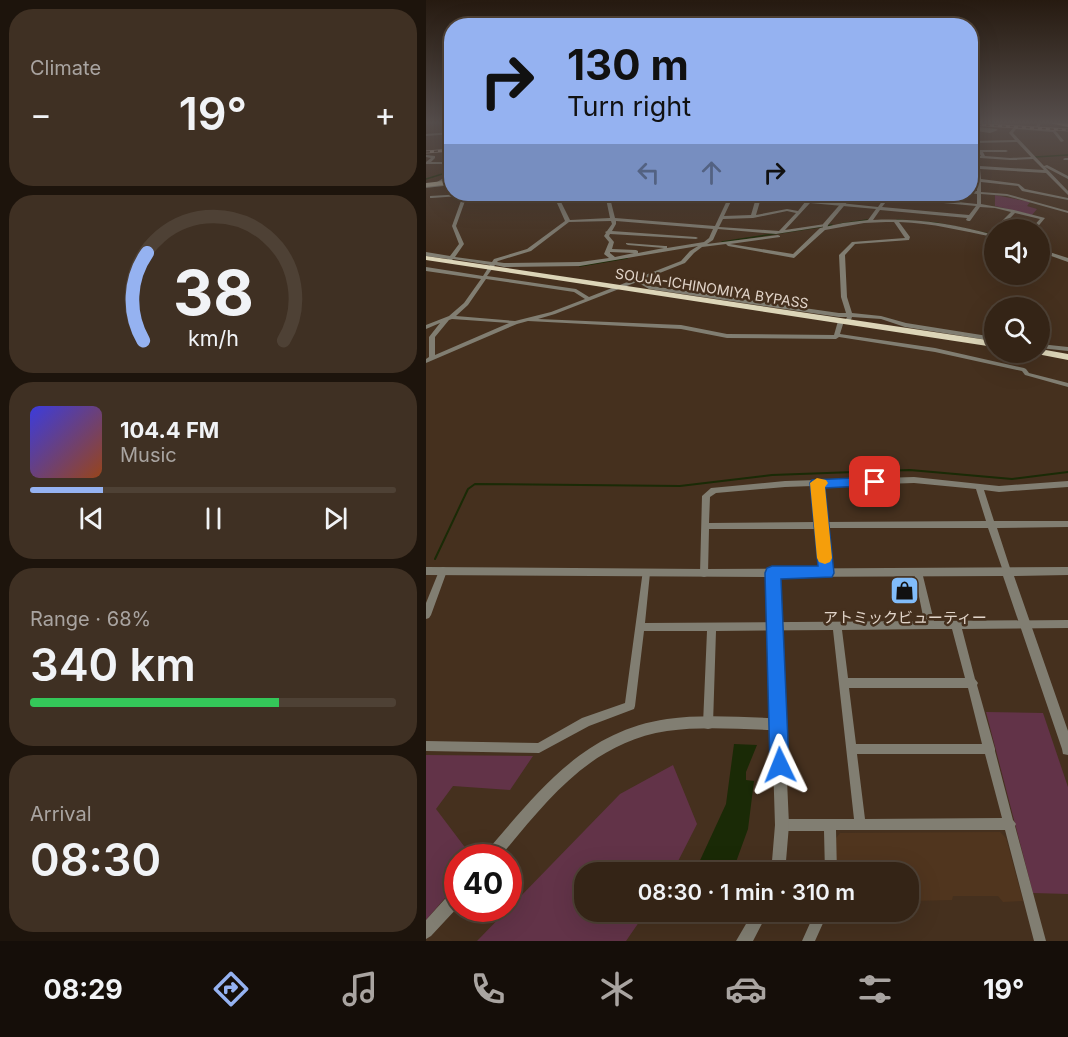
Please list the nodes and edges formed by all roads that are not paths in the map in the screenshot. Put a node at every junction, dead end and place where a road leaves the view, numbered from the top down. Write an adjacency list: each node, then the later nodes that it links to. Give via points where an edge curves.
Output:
1 (1043, 167): 6 (street)
2 (1048, 167): 5 (street)
3 (979, 168): 6 (street); 9 (street)
4 (1068, 169): 5 (street)
5 (1054, 170): 7 (street)
6 (1048, 172): 14 (street)
7 (1068, 178)
8 (444, 179): 10 (street)
9 (979, 180): 13 (street); 16 (street, via 1019,185 1024,190)
10 (437, 184): 11 (main road); 12 (main road); 15 (street, via 431,200)
11 (444, 184)
12 (426, 187)
13 (979, 193): 27 (street); 31 (street, via 1007,195)
14 (1068, 194)
15 (444, 197)
16 (1068, 199)
17 (463, 201): 59 (street, via 454,226 462,244)
18 (558, 201): 38 (street)
19 (609, 201): 35 (street)
20 (729, 201): 34 (street)
21 (758, 201): 32 (street)
22 (808, 201): 26 (street); 30 (street)
23 (845, 201): 26 (street)
24 (883, 201): 28 (street)
25 (943, 201): 27 (street)
26 (843, 204): 28 (street); 42 (street)
27 (979, 205): 29 (street); 33 (street)
28 (878, 208): 33 (street); 40 (street)
29 (1014, 211): 36 (street); 37 (street)
30 (798, 212): 32 (street, via 787,210); 47 (street)
31 (1068, 212)
32 (753, 217): 34 (street)
33 (970, 217): 43 (street)
34 (721, 218): 44 (street)
35 (613, 219): 38 (street); 39 (street); 46 (street, via 614,224)
36 (1006, 219)
37 (1041, 219)
38 (568, 221): 62 (street, via 529,250 500,258)
39 (637, 221): 44 (street); 48 (street)
40 (869, 221): 41 (street); 42 (street)
41 (896, 221): 43 (street); 69 (street, via 907,239 854,243 842,255)
42 (825, 227): 47 (street); 51 (street); 51 (street, via 794,256)
43 (963, 227): 45 (street)
44 (716, 228): 47 (street); 52 (street)
45 (984, 231)
46 (607, 232): 48 (street); 54 (street, via 612,242)
47 (781, 232)
48 (633, 233): 49 (street); 50 (street)
49 (696, 237)
50 (628, 244): 53 (street); 55 (street)
51 (720, 244): 52 (street)
52 (704, 245): 53 (street); 64 (street, via 683,262)
53 (675, 247): 56 (street)
54 (608, 250): 55 (street); 58 (street, via 607,254)
55 (625, 251): 56 (street)
56 (648, 252): 58 (street)
57 (1050, 254): 60 (street)
58 (614, 258): 62 (street, via 580,264)
59 (450, 260): 61 (highway, SOUJA-ICHINOMIYA BYPASS); 62 (highway, SOUJA-ICHINOMIYA BYPASS)
60 (1068, 260)
61 (427, 261): 63 (street)
62 (491, 266): 63 (street); 65 (highway, SOUJA-ICHINOMIYA BYPASS)
63 (483, 278): 66 (street, via 576,291); 67 (street, via 465,304)
64 (638, 280): 65 (street); 69 (street, via 649,287 839,315)
65 (620, 288): 66 (street); 69 (highway, SOUJA-ICHINOMIYA BYPASS)
66 (589, 299): 68 (street)
67 (449, 318): 70 (street); 71 (street); 79 (street, via 432,337)
68 (530, 320): 70 (street); 72 (street, via 681,327 727,336)
69 (846, 320): 72 (street); 73 (street); 74 (highway, SOUJA-ICHINOMIYA BYPASS)
70 (515, 322): 79 (street)
71 (426, 327)
72 (837, 335): 80 (street, via 967,357)
73 (984, 338)
74 (984, 343)
75 (1050, 347): 76 (street)
76 (1068, 349)
77 (1050, 354): 78 (highway)
78 (1068, 357)
79 (429, 360)
80 (1068, 385)
81 (817, 483): 83 (street, via 914,480); 86 (street, via 714,490 706,496); 87 (street)
82 (1068, 484): 83 (street)
83 (979, 488): 84 (street)
84 (990, 524): 85 (street); 87 (street); 90 (street)
85 (1068, 524)
86 (705, 526): 87 (street); 94 (street)
87 (821, 526): 96 (street)
88 (426, 571): 89 (street)
89 (443, 571): 93 (street); 97 (street)
90 (1007, 571): 91 (street); 92 (street); 101 (street)
91 (1068, 571)
92 (918, 572): 96 (street); 99 (street)
93 (646, 573): 94 (street); 104 (street)
94 (704, 573): 95 (street)
95 (772, 573): 96 (street); 102 (street)
96 (826, 573)
97 (426, 615)
98 (1068, 624): 101 (street)
99 (930, 625): 100 (street); 103 (street)
100 (956, 625): 101 (street); 107 (street)
101 (1025, 625): 113 (street)
102 (775, 626): 103 (street); 105 (street); 109 (street)
103 (837, 626): 106 (street)
104 (640, 627): 105 (street); 110 (street, via 630,706 586,722 539,748)
105 (712, 627): 108 (street)
106 (844, 683): 107 (street); 111 (street)
107 (973, 683): 112 (street)
108 (708, 724): 109 (street); 118 (street, via 655,726 600,746 561,777)
109 (778, 724): 116 (street)
110 (426, 746)
111 (852, 748): 112 (street); 114 (street)
112 (990, 749): 115 (street)
113 (1068, 750)
114 (860, 824): 115 (street); 117 (street)
115 (1010, 824): 127 (street)
116 (782, 825): 117 (street); 119 (street)
117 (830, 825): 120 (street)
118 (502, 844)
119 (779, 862)
120 (831, 862)
121 (444, 911): 124 (street)
122 (755, 922): 125 (street)
123 (817, 922): 126 (street)
124 (426, 931)
125 (744, 941)
126 (808, 941)
127 (1040, 941)

